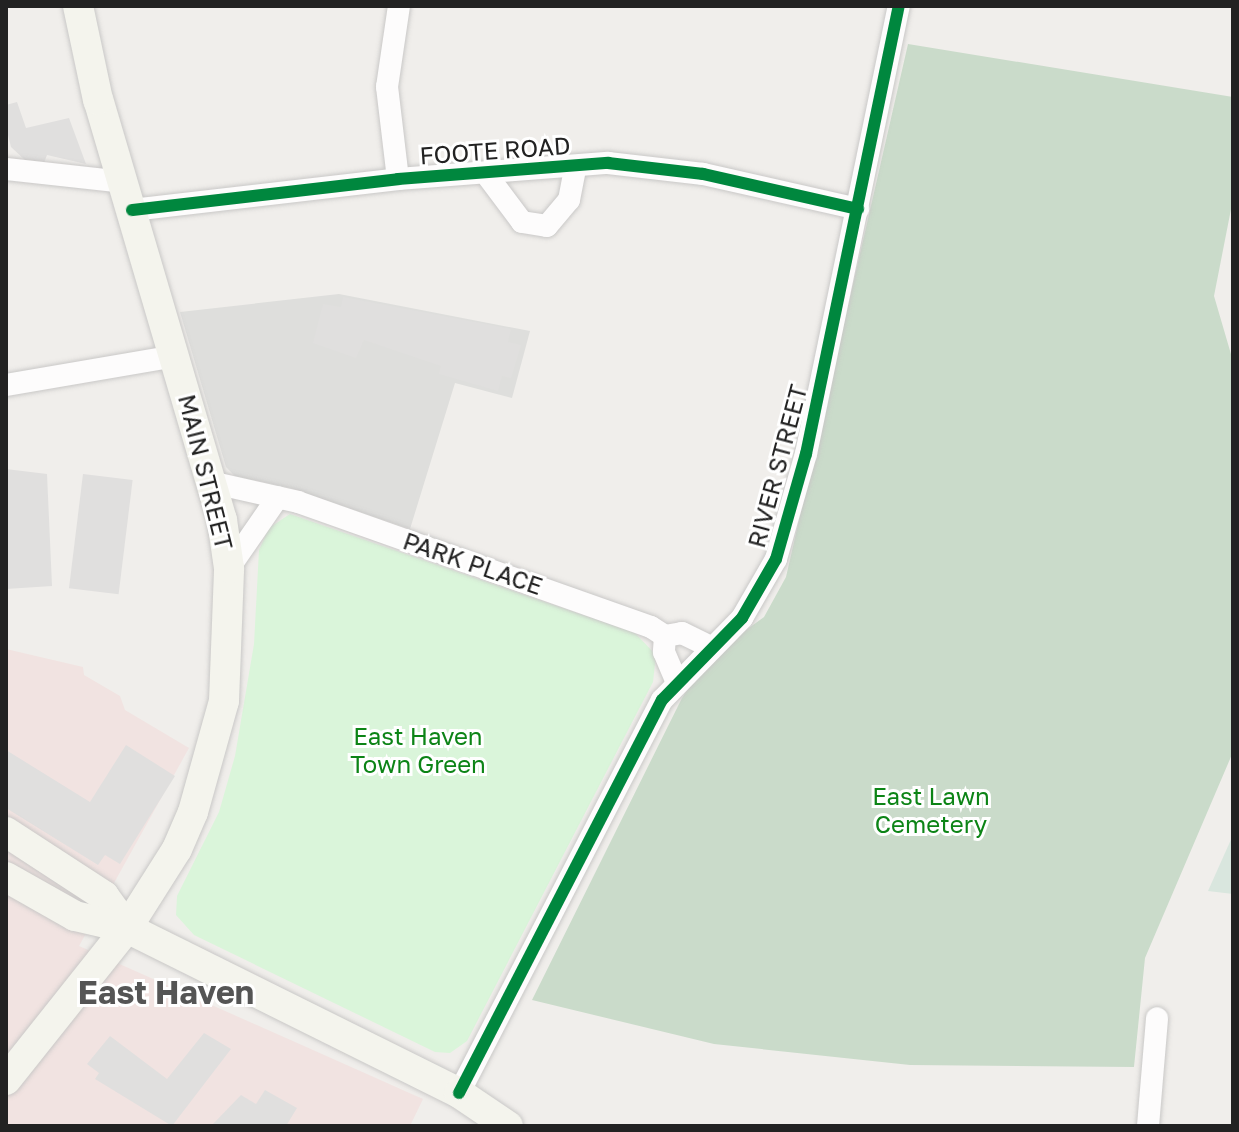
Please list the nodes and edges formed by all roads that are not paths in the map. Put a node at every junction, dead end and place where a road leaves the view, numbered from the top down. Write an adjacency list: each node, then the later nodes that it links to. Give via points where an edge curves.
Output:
1 (78, 6): 8 (main road, MAIN STREET)
2 (399, 6): 7 (street, via 387,87)
3 (899, 6): 9 (street, RIVER STREET)
4 (575, 168): 6 (street, FOOTE ROAD); 6 (street, FOOTE ROAD, via 569,200 547,226 522,222); 9 (street, FOOTE ROAD, via 608,163 703,174)
5 (6, 169): 8 (street, FOOTE ROAD)
6 (486, 174): 7 (street, FOOTE ROAD)
7 (398, 179): 8 (street, FOOTE ROAD)
8 (127, 196): 10 (main road, MAIN STREET)
9 (858, 209): 16 (street, RIVER STREET, via 806,454 776,559 742,618)
10 (176, 356): 11 (street); 12 (main road, MAIN STREET)
11 (6, 385)
12 (214, 483): 13 (street, PARK PLACE); 14 (main road, MAIN STREET)
13 (278, 497): 14 (street); 15 (street, PARK PLACE, via 526,580)
14 (229, 568): 20 (main road, MAIN STREET, via 224,701 193,812 177,849)
15 (665, 636): 16 (street, PARK PLACE, via 682,633); 17 (street, via 664,652)
16 (709, 646): 17 (street, RIVER STREET)
17 (676, 680): 23 (street, RIVER STREET)
18 (6, 832): 20 (main road, via 104,896)
19 (6, 877): 20 (main road, via 75,916)
20 (127, 928): 22 (main road, MAIN STREET); 23 (main road)
21 (1157, 1018): 25 (street)
22 (6, 1080)
23 (459, 1093): 24 (main road)
24 (504, 1125)
25 (1148, 1126)

